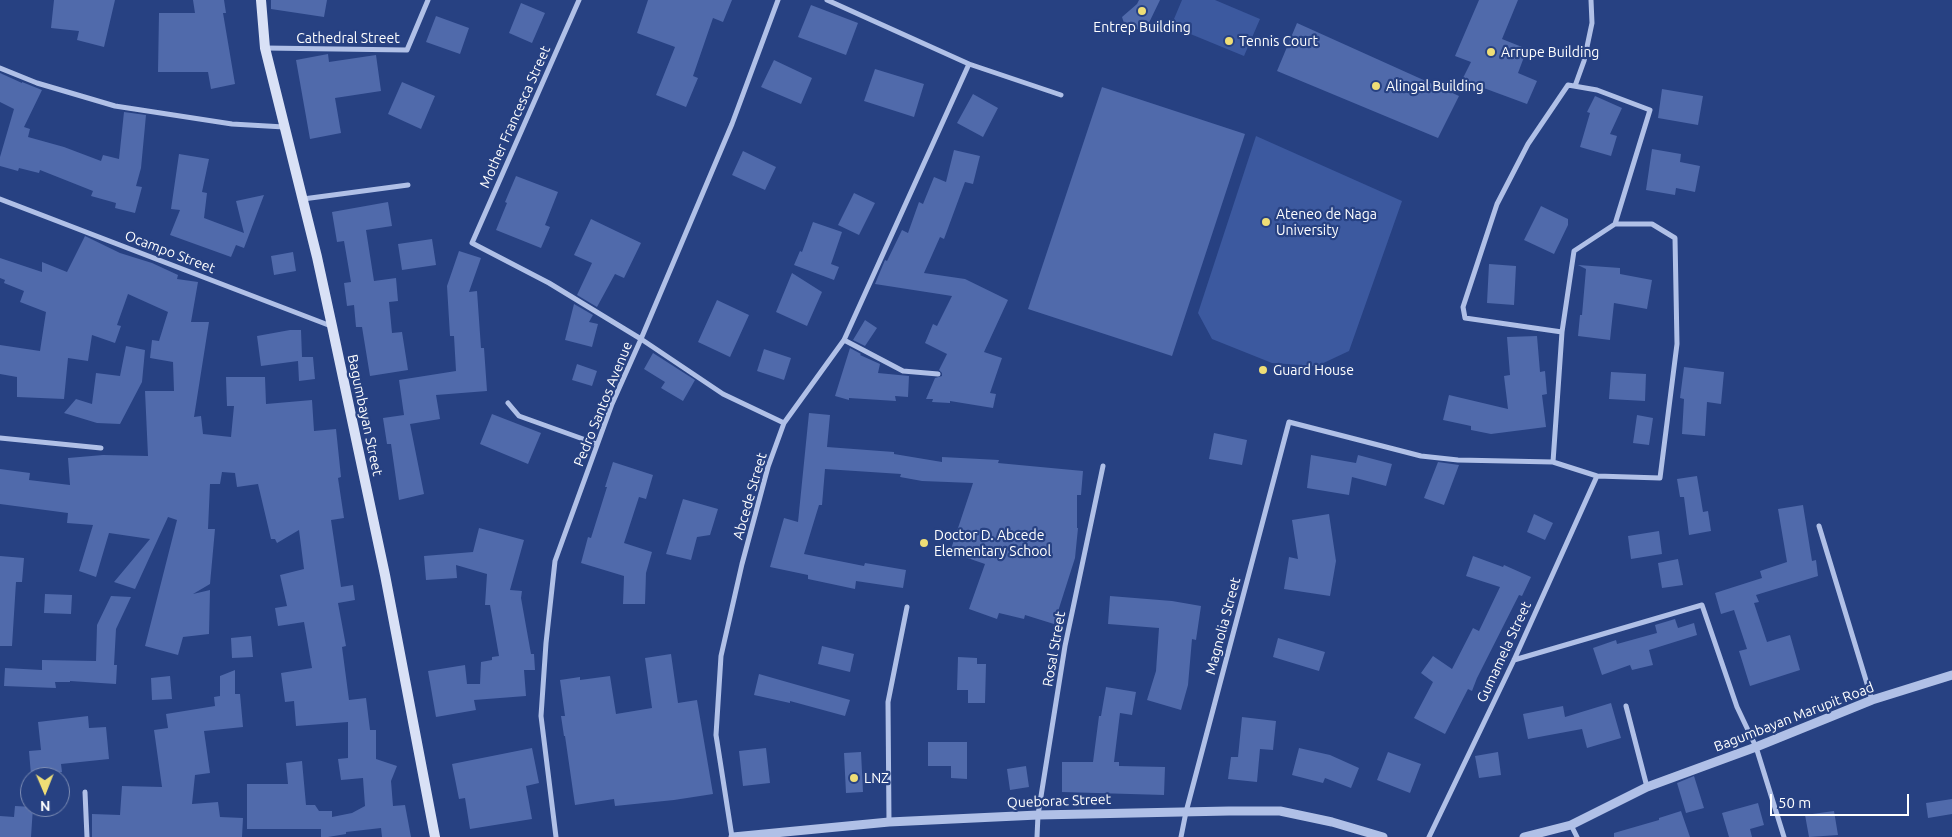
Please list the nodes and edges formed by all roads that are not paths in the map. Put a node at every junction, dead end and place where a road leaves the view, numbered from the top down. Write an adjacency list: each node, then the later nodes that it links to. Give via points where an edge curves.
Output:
1 (261, 0): 7 (main road, Bagumbayan Street)
2 (428, 0): 7 (street, Cathedral Street, via 407,50)
3 (579, 0): 19 (street, Mother Francesca Street, via 472,243 549,283)
4 (778, 0): 19 (street, Pedro Santos Avenue, via 732,124)
5 (827, 0): 8 (street)
6 (1591, 0): 10 (street, via 1592,23)
7 (265, 48): 12 (main road, Bagumbayan Street)
8 (969, 64): 11 (street); 20 (street, Abcede Street)
9 (0, 68): 12 (street, via 115,106 232,124)
10 (1575, 86): 16 (street, via 1597,90 1650,110); 18 (street, via 1568,85 1550,110 1497,204 1463,307 1465,318)
11 (1061, 95)
12 (284, 127): 15 (main road, Bagumbayan Street)
13 (408, 185): 15 (street)
14 (0, 199): 17 (street, Ocampo Street)
15 (302, 200): 17 (main road, Bagumbayan Street)
16 (1615, 224): 18 (street, via 1574,251); 29 (street, via 1652,224 1675,238 1677,344 1660,478)
17 (332, 326): 44 (main road, Bagumbayan Street, via 385,575)
18 (1562, 332): 27 (street)
19 (642, 339): 23 (street, via 723,394); 25 (street, Pedro Santos Avenue)
20 (844, 340): 21 (street, via 903,371); 23 (street, Abcede Street)
21 (938, 374)
22 (508, 403): 25 (street, via 519,416)
23 (784, 423): 46 (street, Abcede Street, via 768,467 722,656 716,735)
24 (0, 438): 26 (street)
25 (597, 444): 45 (street, Pedro Santos Avenue, via 555,561 546,643 541,716)
26 (101, 448)
27 (1554, 462): 29 (street); 39 (street, Magnolia Street, via 1421,456 1289,422)
28 (1103, 466): 40 (street, Rosal Street, via 1065,646)
29 (1597, 476): 32 (street, Gumamela Street)
30 (1819, 526): 34 (street)
31 (907, 607): 41 (street, via 888,702)
32 (1514, 660): 36 (street, via 1702,605 1737,707); 50 (street, Gumamela Street)
33 (1952, 675): 34 (street, Bagumbayan Marupit Road)
34 (1872, 700): 36 (street, Bagumbayan Marupit Road)
35 (1626, 706): 37 (street)
36 (1756, 747): 37 (street, Bagumbayan Marupit Road); 53 (street)
37 (1647, 787): 42 (street)
38 (86, 792): 43 (street)
39 (1186, 812): 40 (street, Queborac Street); 48 (street, Magnolia Street); 49 (street, Queborac Street, via 1280,812 1332,822)
40 (1038, 815): 41 (street, Queborac Street); 47 (street, Rosal Street)
41 (889, 822): 46 (street, Queborac Street)
42 (1571, 825): 51 (street); 52 (street)
43 (87, 837)
44 (435, 837)
45 (556, 837)
46 (733, 837)
47 (1037, 837)
48 (1181, 837)
49 (1383, 837)
50 (1429, 837)
51 (1524, 837)
52 (1577, 837)
53 (1784, 837)

